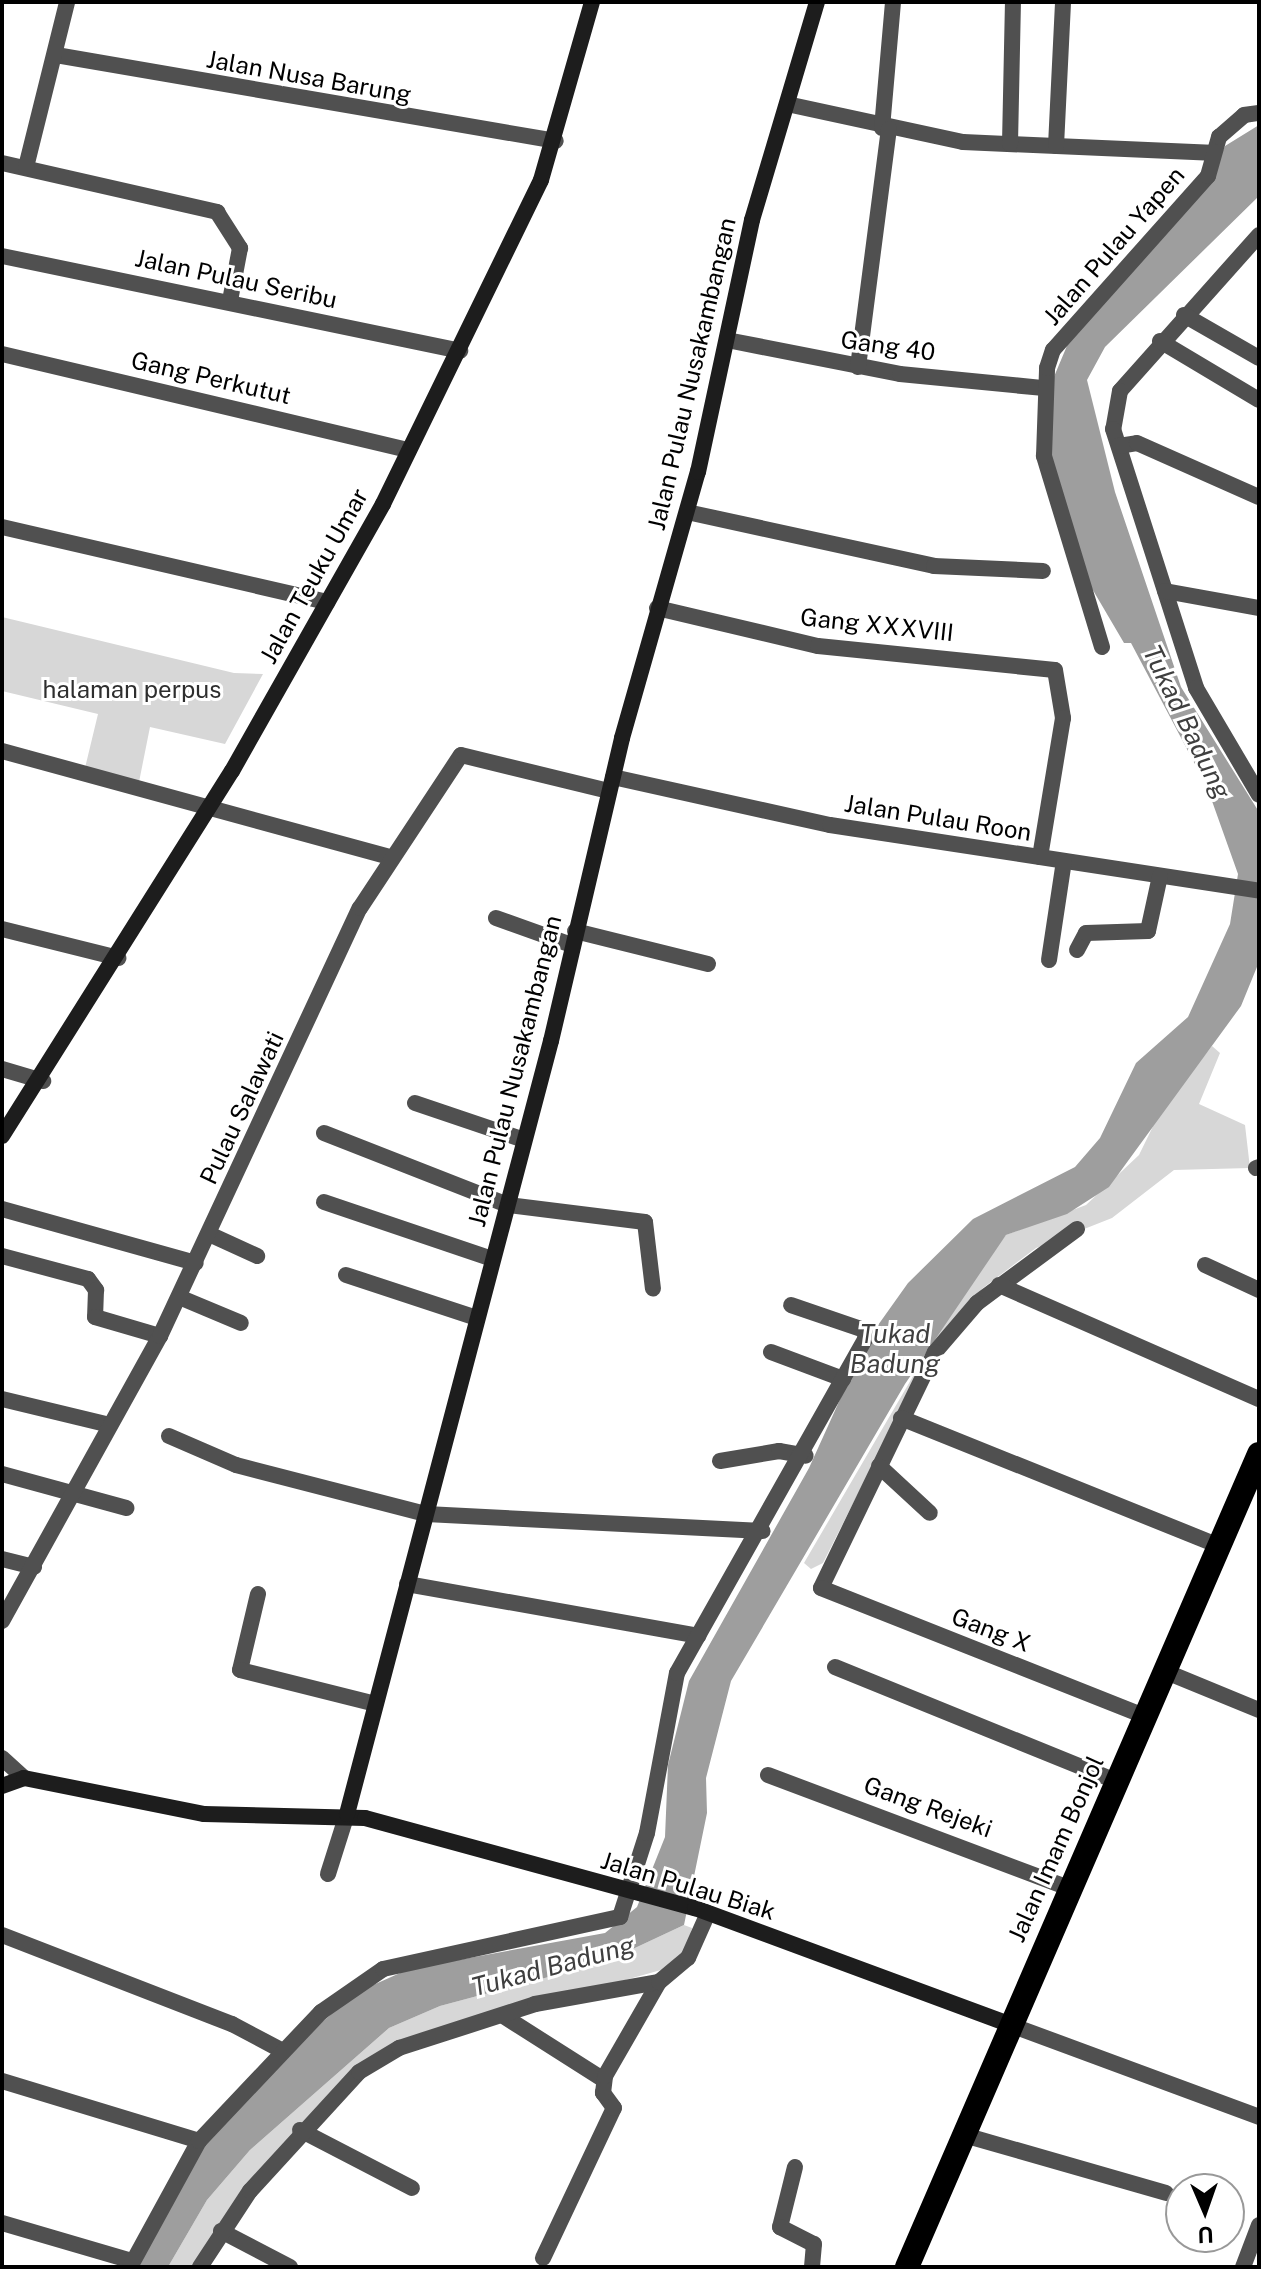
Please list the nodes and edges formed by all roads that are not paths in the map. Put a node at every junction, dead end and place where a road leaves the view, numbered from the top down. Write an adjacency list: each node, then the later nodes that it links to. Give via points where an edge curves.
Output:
1 (67, 2): 7 (street)
2 (591, 2): 11 (street, Jalan Teuku Umar)
3 (817, 2): 8 (street, Jalan Pulau Nusakambangan)
4 (893, 2): 10 (street)
5 (1013, 2): 12 (street)
6 (1063, 2): 13 (street)
7 (56, 55): 11 (street, Jalan Nusa Barung); 16 (street)
8 (787, 104): 10 (street, Jalan Pulau Yapen); 21 (street, Jalan Pulau Nusakambangan)
9 (1259, 113): 14 (street, Jalan Pulau Yapen, via 1232,123)
10 (885, 129): 12 (street, Jalan Pulau Yapen); 26 (street)
11 (556, 141): 23 (street, Jalan Teuku Umar)
12 (1010, 144): 13 (street, Jalan Pulau Yapen)
13 (1056, 146): 14 (street, Jalan Pulau Yapen)
14 (1211, 153): 27 (street, Jalan Pulau Yapen, via 1208,176 1053,350)
15 (2, 163): 16 (street)
16 (26, 167): 19 (street, via 217,212 240,248)
17 (1259, 235): 20 (street)
18 (2, 256): 19 (street, Jalan Pulau Seribu)
19 (230, 301): 23 (street, Jalan Pulau Seribu)
20 (1184, 315): 22 (street); 25 (street)
21 (727, 340): 26 (street, Gang 40); 32 (street, Jalan Pulau Nusakambangan)
22 (1160, 341): 28 (street); 29 (street, via 1115,402)
23 (460, 351): 30 (street, Jalan Teuku Umar)
24 (2, 354): 30 (street, Gang Perkutut)
25 (1259, 358)
26 (858, 367): 27 (street, Gang 40)
27 (1044, 388): 39 (street, Jalan Pulau Yapen, via 1050,486)
28 (1259, 400)
29 (1119, 446): 31 (street, via 1137,443); 35 (street)
30 (409, 450): 36 (street, Jalan Teuku Umar)
31 (1259, 497)
32 (687, 512): 34 (street, via 934,566); 37 (street, Jalan Pulau Nusakambangan)
33 (2, 527): 36 (street)
34 (1043, 571)
35 (1165, 591): 38 (street); 42 (street, via 1196,688)
36 (327, 602): 43 (street, Jalan Teuku Umar)
37 (657, 608): 41 (street, Jalan Pulau Nusakambangan); 45 (street, Gang XXXVIII, via 818,646 1048,665 1064,699)
38 (1259, 608)
39 (1102, 647)
40 (2, 751): 43 (street)
41 (611, 784): 44 (street, Pulau Salawati, via 467,753); 45 (street, Jalan Pulau Roon); 51 (street, Jalan Pulau Nusakambangan)
42 (1259, 795)
43 (210, 805): 44 (street); 53 (street, Jalan Teuku Umar)
44 (390, 857): 66 (street, Pulau Salawati)
45 (1040, 857): 46 (street, Jalan Pulau Roon)
46 (1064, 861): 47 (street, Jalan Pulau Roon); 54 (street)
47 (1160, 876): 48 (street, Jalan Pulau Roon); 52 (street, via 1148,931 1086,933)
48 (1259, 891)
49 (496, 918): 51 (street)
50 (2, 929): 53 (street)
51 (573, 938): 55 (street); 61 (street, Jalan Pulau Nusakambangan)
52 (1077, 950)
53 (118, 958): 57 (street, Jalan Teuku Umar)
54 (1049, 960)
55 (708, 964)
56 (2, 1069): 57 (street)
57 (43, 1081): 60 (street, Jalan Teuku Umar)
58 (415, 1103): 61 (street)
59 (324, 1133): 63 (street)
60 (2, 1136)
61 (524, 1140): 63 (street, Jalan Pulau Nusakambangan)
62 (324, 1202): 69 (street)
63 (508, 1205): 69 (street, Jalan Pulau Nusakambangan); 74 (street, via 645,1222)
64 (2, 1209): 70 (street)
65 (1077, 1229): 73 (street)
66 (209, 1234): 68 (street); 70 (street, Pulau Salawati)
67 (2, 1256): 80 (street, via 88,1279 96,1290 95,1317)
68 (257, 1256)
69 (492, 1259): 78 (street, Jalan Pulau Nusakambangan)
70 (196, 1263): 76 (street, Pulau Salawati)
71 (1205, 1265): 75 (street)
72 (346, 1275): 78 (street)
73 (999, 1285): 84 (street); 85 (street, via 935,1352)
74 (653, 1289)
75 (1259, 1290)
76 (179, 1297): 79 (street); 80 (street, Pulau Salawati)
77 (791, 1305): 82 (street, via 866,1332)
78 (477, 1318): 96 (street, Jalan Pulau Nusakambangan)
79 (241, 1323)
80 (160, 1336): 86 (street, Pulau Salawati)
81 (771, 1352): 82 (street)
82 (843, 1379): 88 (street)
83 (2, 1399): 86 (street)
84 (1259, 1399)
85 (901, 1418): 91 (street); 98 (street)
86 (110, 1425): 93 (street, Pulau Salawati)
87 (169, 1436): 96 (street, via 236,1465)
88 (806, 1456): 90 (street, via 779,1451); 97 (street)
89 (1258, 1459): 98 (highway, Jalan Imam Bonjol)
90 (720, 1461)
91 (879, 1466): 95 (street); 109 (street, Gang X, via 821,1588)
92 (2, 1474): 93 (street)
93 (74, 1491): 94 (street); 100 (street, Pulau Salawati)
94 (126, 1508)
95 (930, 1513)
96 (426, 1514): 97 (street); 101 (street, Jalan Pulau Nusakambangan)
97 (763, 1531): 104 (street)
98 (1220, 1546): 106 (highway, Jalan Imam Bonjol)
99 (2, 1559): 100 (street)
100 (34, 1567): 103 (street, Pulau Salawati)
101 (407, 1584): 104 (street); 107 (street, Jalan Pulau Nusakambangan)
102 (258, 1594): 107 (street, via 240,1668)
103 (3, 1617)
104 (698, 1636): 118 (street, via 666,1709)
105 (835, 1667): 113 (street)
106 (1164, 1671): 108 (street); 109 (highway, Jalan Imam Bonjol)
107 (375, 1704): 115 (street, Jalan Pulau Nusakambangan)
108 (1259, 1710)
109 (1145, 1716): 113 (highway, Jalan Imam Bonjol)
110 (2, 1758): 112 (street)
111 (768, 1775): 117 (street, Gang Rejeki)
112 (24, 1778): 114 (street); 115 (street, via 204,1814)
113 (1116, 1781): 117 (highway, Jalan Imam Bonjol)
114 (2, 1786)
115 (347, 1814): 116 (street); 118 (street, Jalan Pulau Biak)
116 (328, 1874)
117 (1069, 1888): 123 (highway, Jalan Imam Bonjol)
118 (635, 1893): 119 (street, Jalan Pulau Biak); 124 (street, via 610,1924 383,1969)
119 (702, 1910): 121 (street, via 688,1958); 123 (street, Jalan Pulau Biak)
120 (2, 1935): 124 (street)
121 (659, 1982): 122 (street); 125 (street)
122 (505, 2017): 125 (street); 128 (street, via 399,2048 359,2072)
123 (1008, 2024): 127 (street); 129 (highway, Jalan Imam Bonjol)
124 (279, 2049): 130 (street)
125 (604, 2080): 137 (street, via 614,2108)
126 (2, 2081): 130 (street)
127 (1259, 2117)
128 (300, 2130): 132 (street); 136 (street)
129 (964, 2135): 133 (street); 142 (highway, Jalan Imam Bonjol)
130 (199, 2141): 138 (street)
131 (795, 2167): 141 (street, via 780,2227 814,2244)
132 (412, 2188)
133 (1165, 2193)
134 (2, 2225): 138 (street)
135 (1259, 2225): 143 (street)
136 (221, 2231): 139 (street); 140 (street)
137 (543, 2258)
138 (131, 2264)
139 (206, 2265)
140 (290, 2267)
141 (812, 2267)
142 (907, 2267)
143 (1243, 2267)

